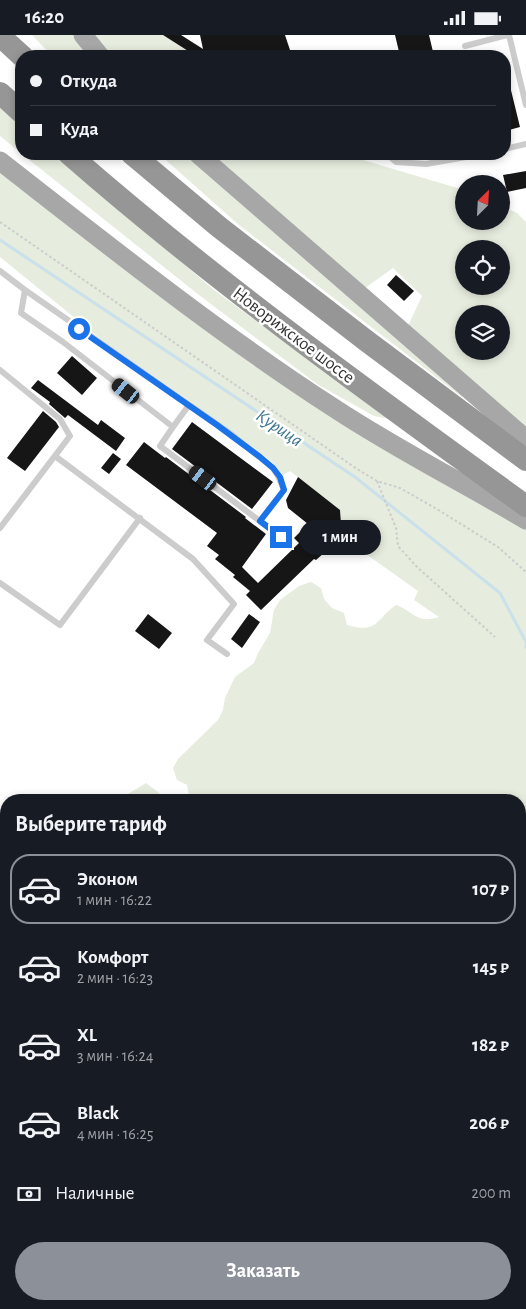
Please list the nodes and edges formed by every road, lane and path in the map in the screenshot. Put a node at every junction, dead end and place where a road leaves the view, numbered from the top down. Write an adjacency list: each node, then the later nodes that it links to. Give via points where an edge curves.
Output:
1 (83, 35): 4 (main road)
2 (508, 35): 3 (lane); 6 (lane)
3 (465, 46)
4 (95, 50)
5 (0, 93): 7 (highway)
6 (526, 105)
7 (15, 107)
8 (526, 144): 9 (lane)
9 (511, 148)
10 (76, 160): 26 (highway, Новорижское шоссе, via 166,237)
11 (139, 160): 24 (highway, via 219,227)
12 (205, 160): 22 (main road)
13 (394, 160): 14 (lane, via 426,164)
14 (449, 160)
15 (0, 161): 28 (main road, via 272,367 405,452)
16 (0, 221): 25 (path)
17 (0, 271): 18 (lane)
18 (25, 290): 20 (lane); 21 (lane, via 21,313)
19 (0, 370): 23 (lane, via 60,419 70,436)
20 (189, 405): 21 (lane); 29 (lane, via 260,457 280,477 284,490)
21 (173, 427): 29 (lane, via 160,446)
22 (526, 439)
23 (55, 456): 27 (lane); 30 (lane)
24 (526, 460)
25 (377, 481): 32 (path, via 400,487 440,511 498,547); 34 (path, via 396,528 398,546)
26 (526, 506)
27 (140, 519): 33 (lane, via 60,625); 35 (lane, via 193,559 234,604 207,640)
28 (526, 520)
29 (260, 521): 31 (lane)
30 (0, 528)
31 (281, 537)
32 (526, 572)
33 (0, 583)
34 (495, 637)
35 (226, 654)

